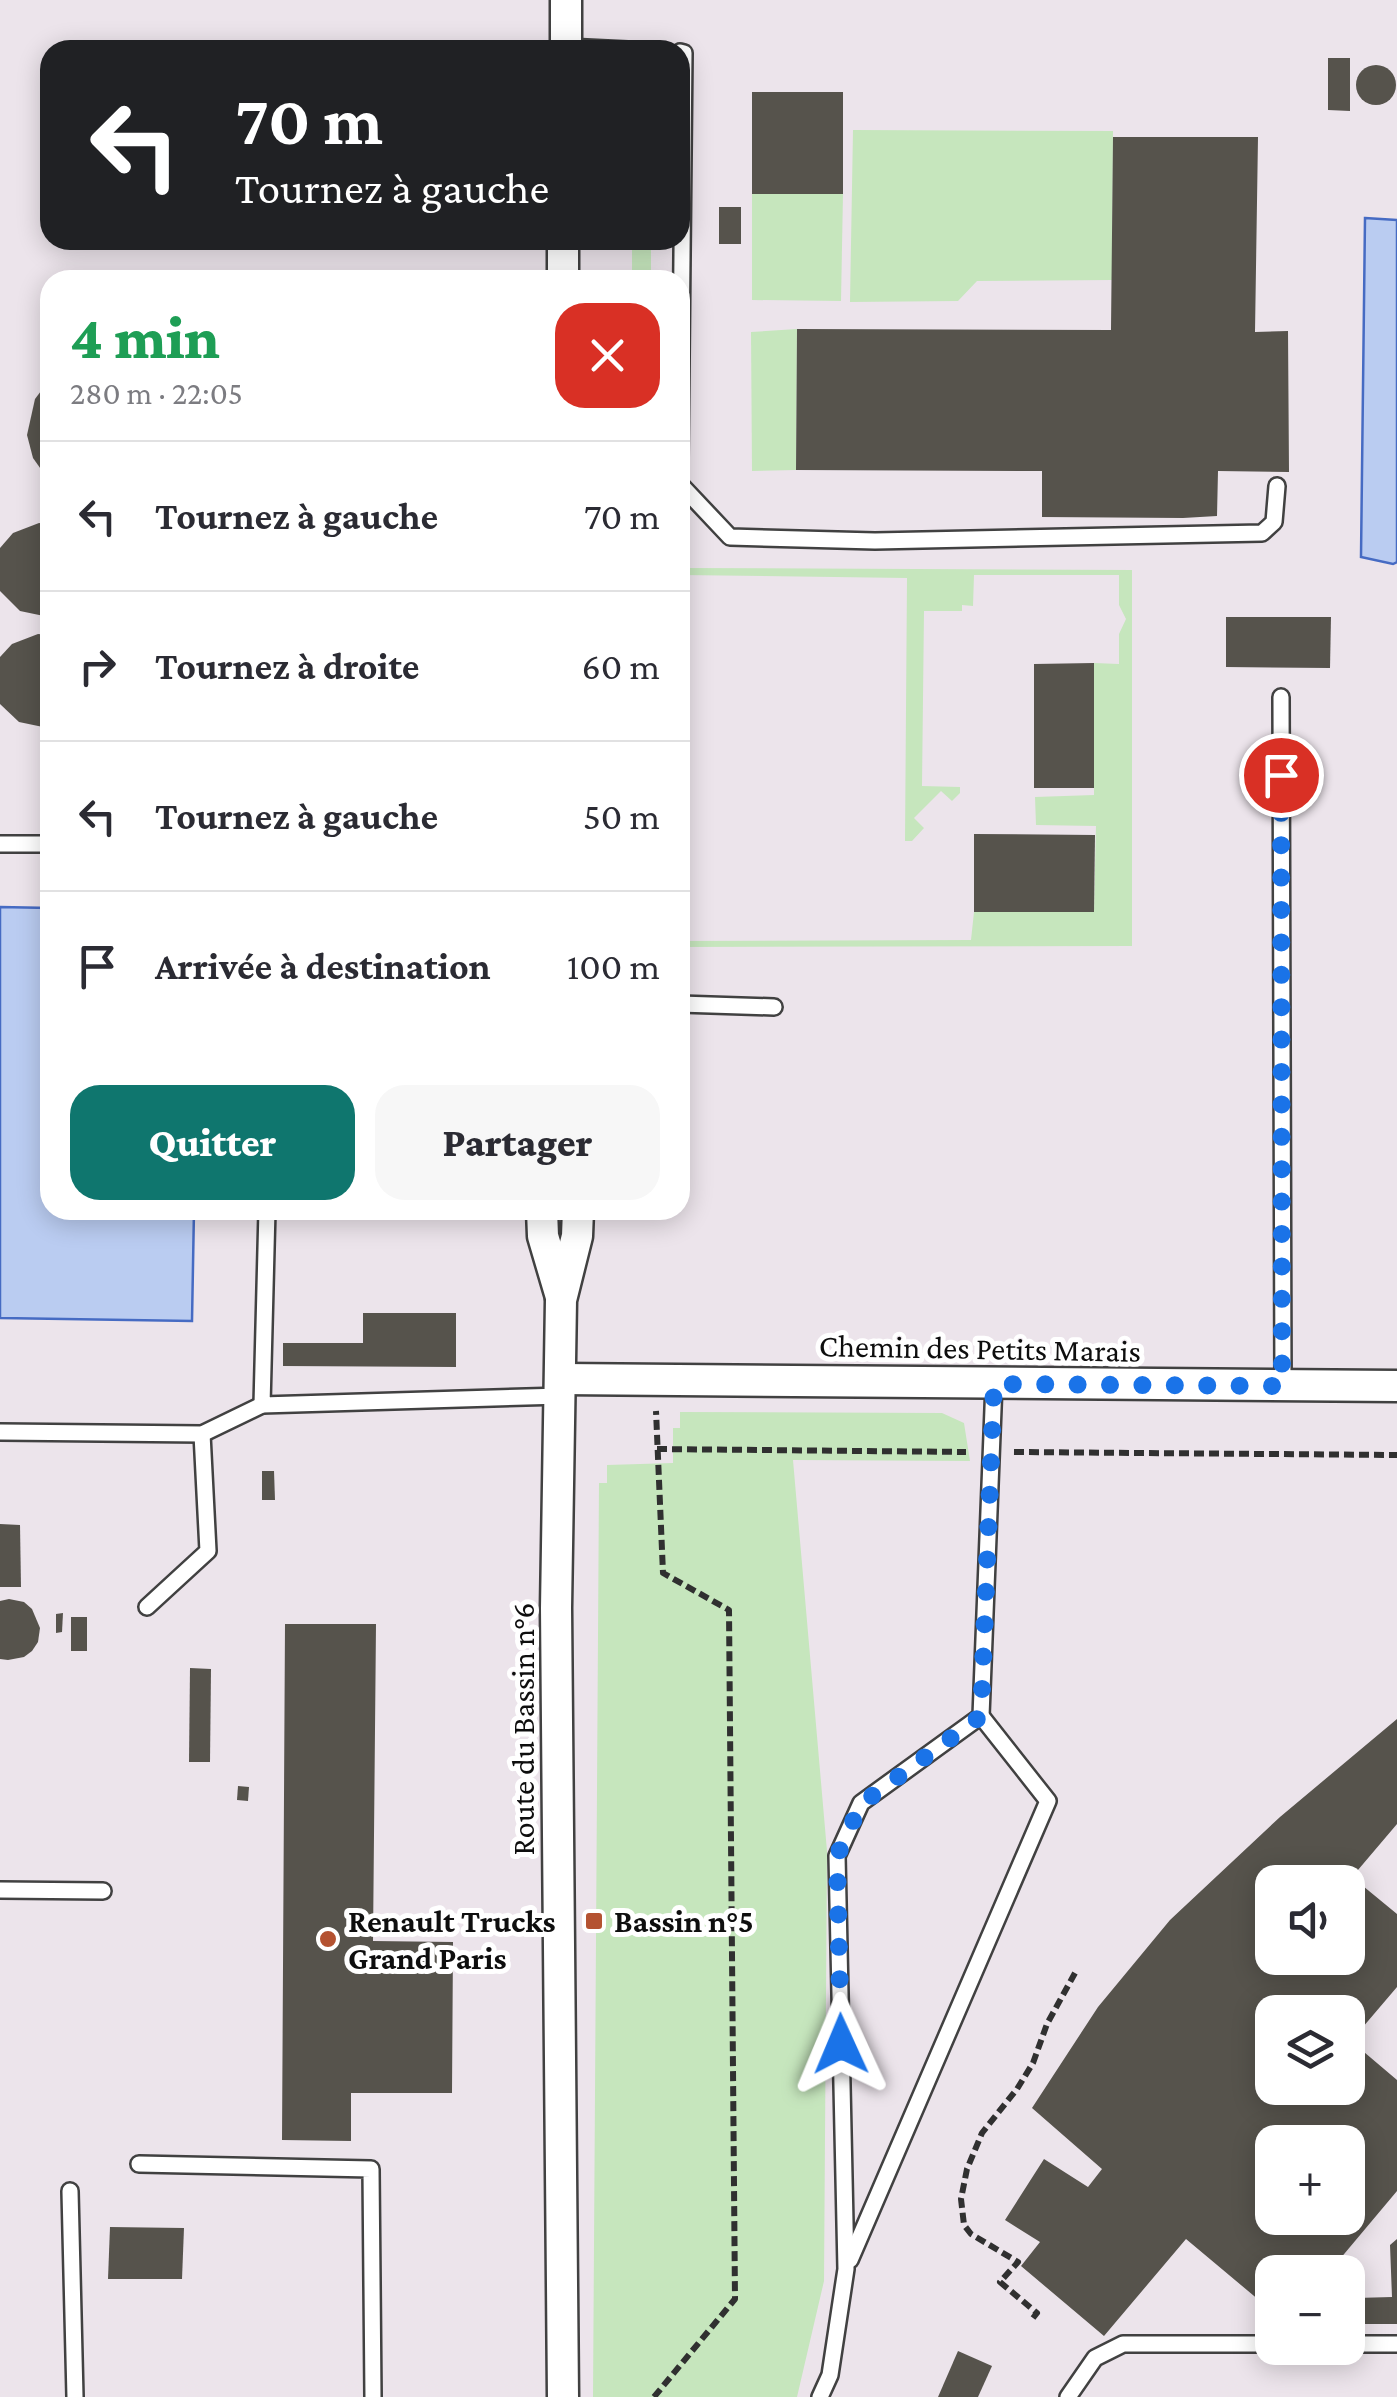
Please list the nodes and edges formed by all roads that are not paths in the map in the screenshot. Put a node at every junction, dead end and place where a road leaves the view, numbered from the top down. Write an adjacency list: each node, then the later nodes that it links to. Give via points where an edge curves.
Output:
1 (566, 0): 2 (street)
2 (566, 40)
3 (1277, 486): 4 (lane, via 1274,522 1262,534 874,541 730,537)
4 (690, 495)
5 (1281, 697): 15 (lane)
6 (0, 844): 7 (lane)
7 (40, 844)
8 (690, 1004): 9 (lane)
9 (774, 1007)
10 (267, 1220): 18 (lane)
11 (542, 1220): 13 (street, Route du Bassin n°6)
12 (578, 1220): 13 (street, Route du Bassin n°6)
13 (562, 1300): 17 (street, Route du Bassin n°6)
14 (994, 1384): 15 (street, Chemin des Petits Marais); 17 (street, Chemin des Petits Marais); 22 (lane)
15 (1282, 1386): 16 (street, Chemin des Petits Marais)
16 (1397, 1386)
17 (562, 1388): 18 (lane); 33 (street, Route du Bassin n°6, via 556,1628)
18 (262, 1405): 20 (lane)
19 (0, 1432): 20 (lane)
20 (202, 1434): 21 (lane, via 208,1551)
21 (147, 1607)
22 (981, 1716): 27 (lane, via 1048,1802); 27 (lane, via 861,1804 837,1856)
23 (0, 1890): 24 (lane)
24 (102, 1891)
25 (139, 2164): 32 (lane, via 371,2169)
26 (70, 2191): 31 (lane)
27 (846, 2268): 34 (lane, via 830,2375)
28 (1255, 2344): 35 (lane, via 1123,2344 1095,2358)
29 (1365, 2344): 30 (lane)
30 (1397, 2344)
31 (75, 2397)
32 (373, 2397)
33 (563, 2397)
34 (820, 2397)
35 (1068, 2397)

